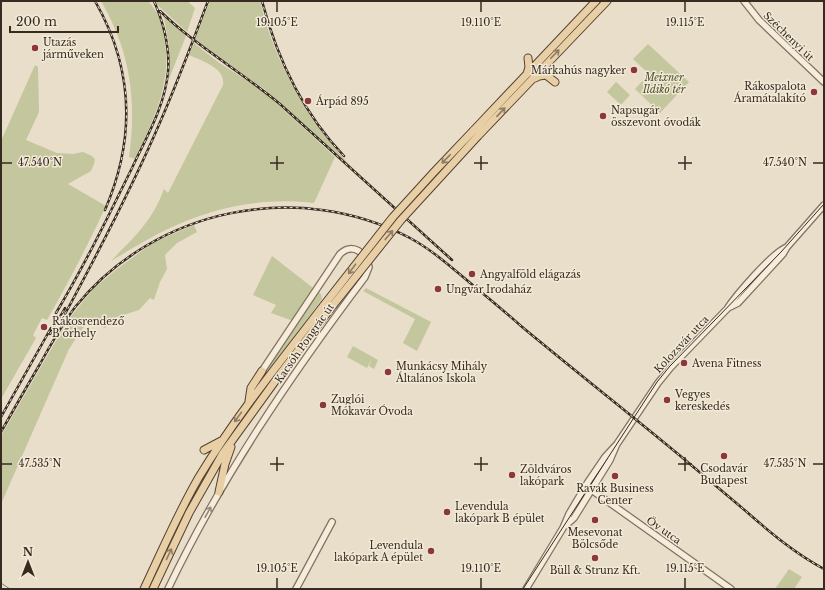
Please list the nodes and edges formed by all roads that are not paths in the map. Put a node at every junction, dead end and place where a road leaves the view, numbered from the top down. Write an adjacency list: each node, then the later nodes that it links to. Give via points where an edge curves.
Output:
1 (596, 1): 5 (main road)
2 (607, 1): 8 (main road, one-way to 2)
3 (744, 1): 7 (street, Széchenyi út)
4 (528, 58): 5 (main road)
5 (527, 74): 9 (main road)
6 (555, 82): 8 (main road, via 550,77 542,75)
7 (824, 82)
8 (528, 83): 9 (main road, one-way to 8)
9 (475, 134): 11 (main road, bridge, via 434,172 393,217)
10 (824, 205): 17 (street, Kolozsvár utca, via 738,303 727,309 666,373 617,444 610,460)
11 (327, 307): 13 (main road, Kacsóh Pongrác út); 14 (main road, Kacsóh Pongrác út)
12 (262, 371): 13 (main road, via 251,388); 18 (street, Kacsóh Pongrác út, via 340,254 353,249 365,255 369,267 367,272 292,376)
13 (248, 403): 15 (main road, Kacsóh Pongrác út, one-way to 15)
14 (235, 437): 18 (main road, via 225,464); 22 (main road, Kacsóh Pongrác út, one-way to 14, via 189,513)
15 (222, 440): 16 (main road); 21 (main road, Kacsóh Pongrác út, via 176,519)
16 (204, 450)
17 (588, 488): 20 (street, Kolozsvár utca, via 574,518 563,528); 27 (street, Öv utca)
18 (219, 492): 23 (street, Kacsóh Pongrác út, one-way to 18)
19 (332, 522): 24 (street)
20 (528, 583): 25 (street); 26 (street)
21 (144, 589)
22 (153, 589)
23 (168, 589)
24 (296, 589)
25 (522, 589)
26 (526, 589)
27 (731, 589)

